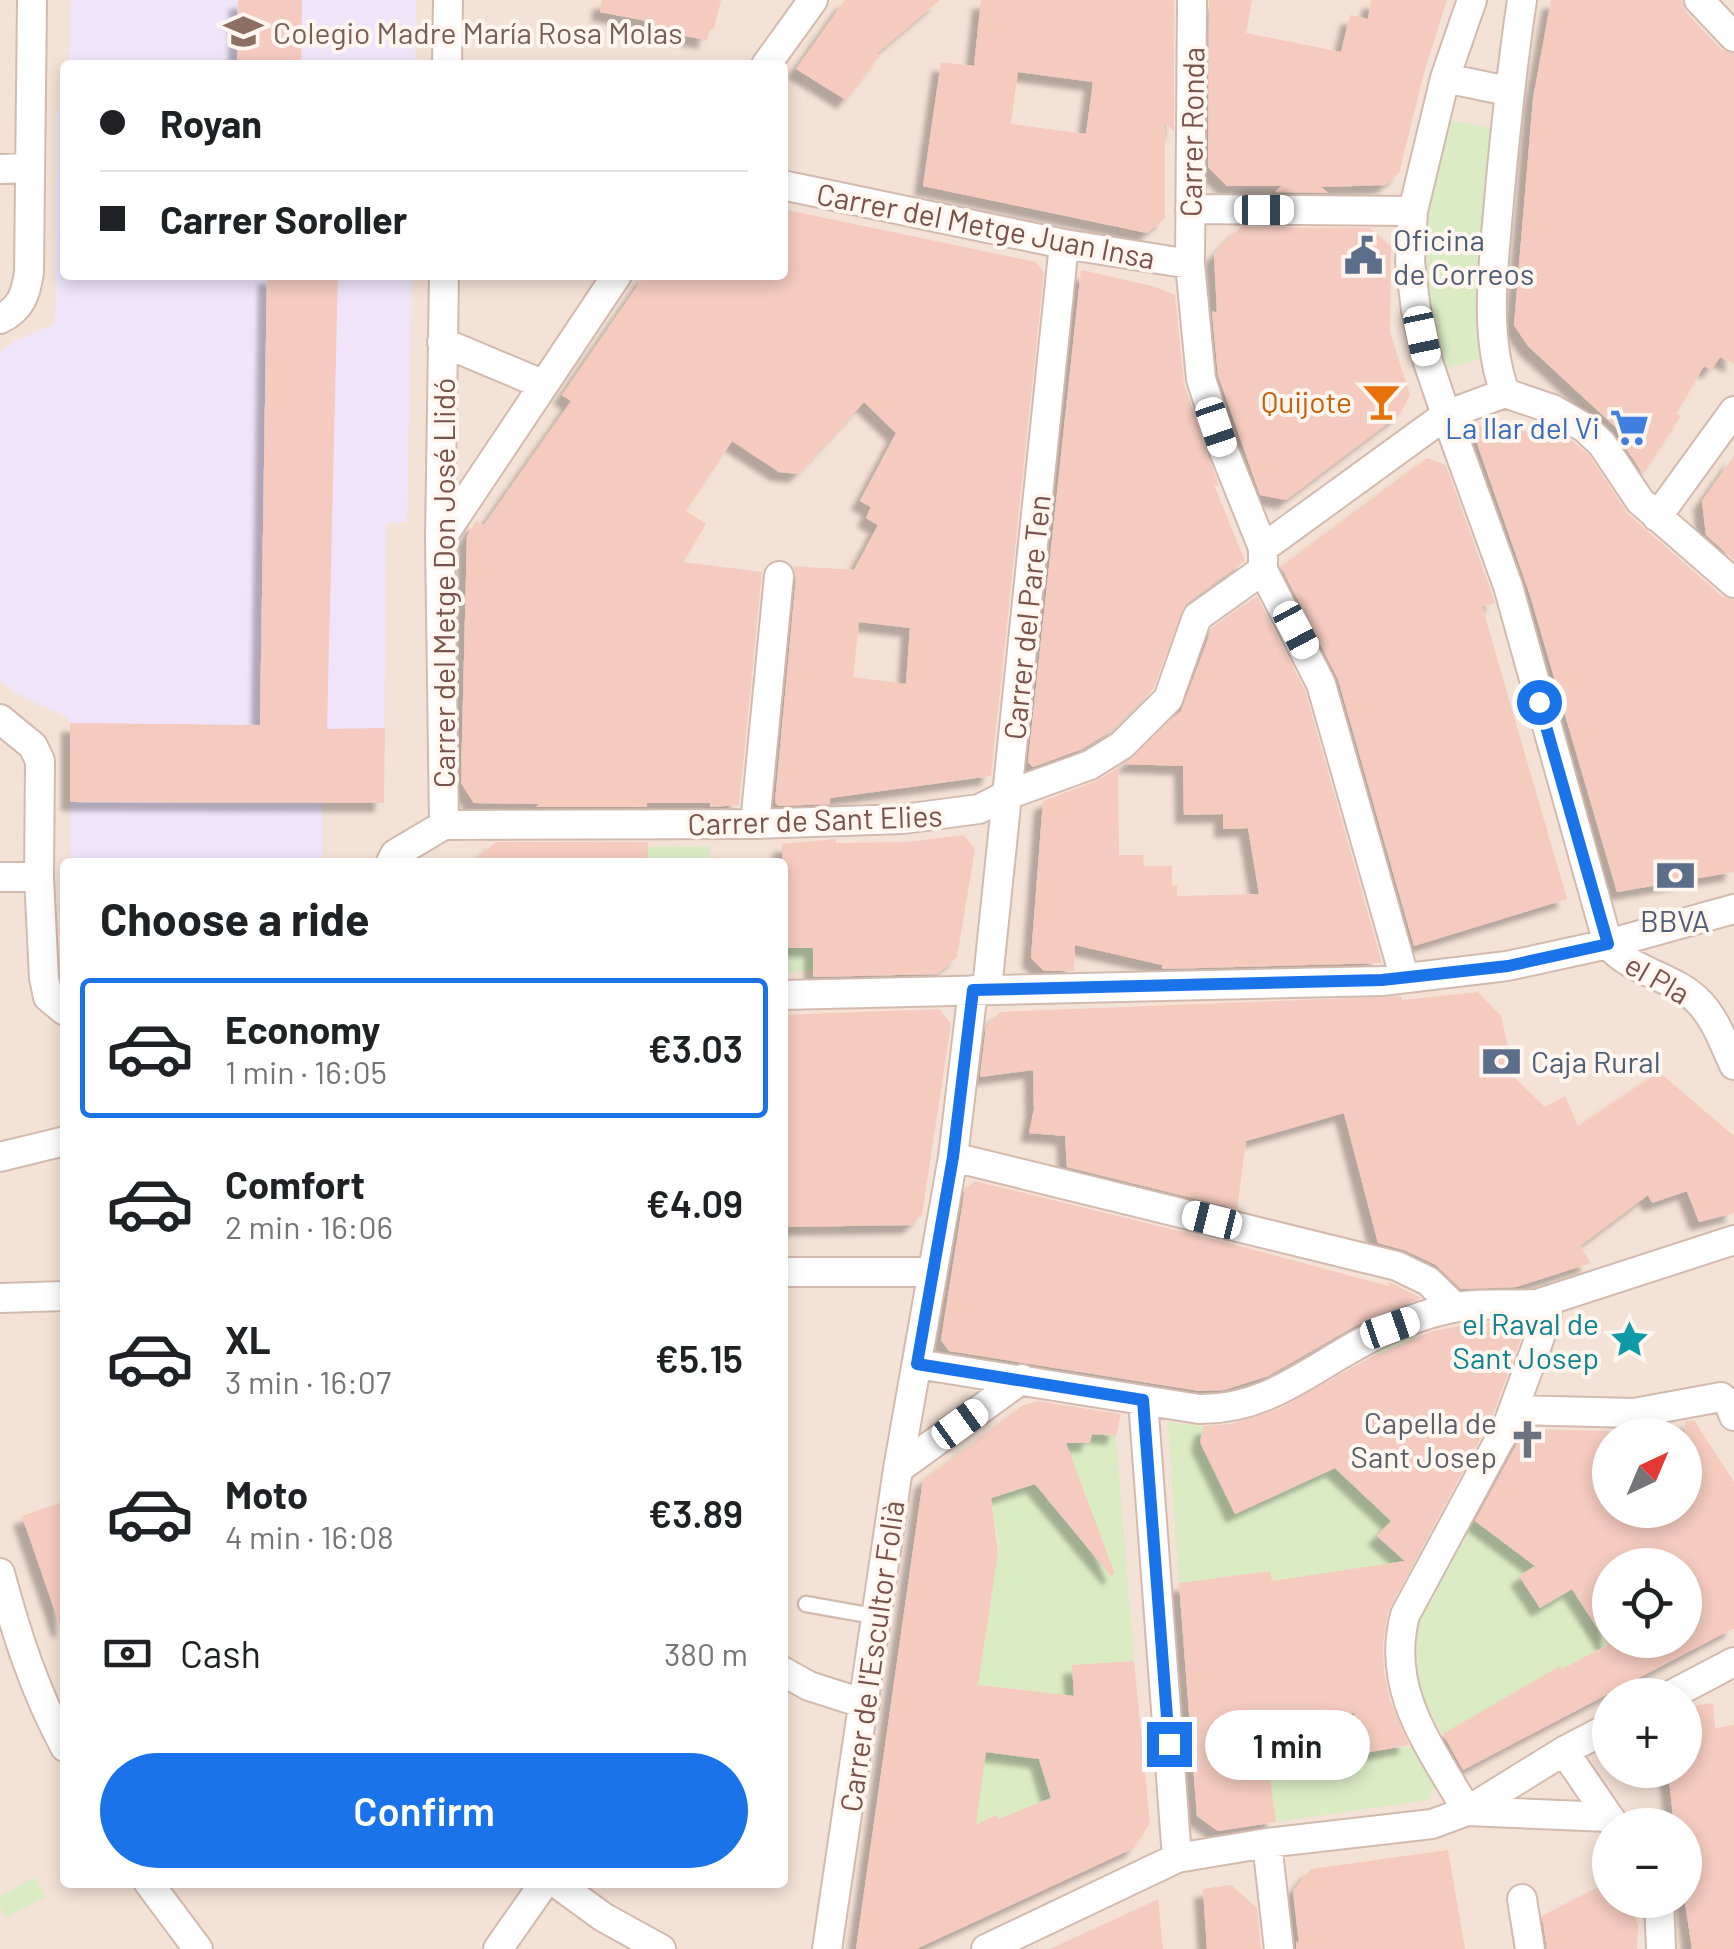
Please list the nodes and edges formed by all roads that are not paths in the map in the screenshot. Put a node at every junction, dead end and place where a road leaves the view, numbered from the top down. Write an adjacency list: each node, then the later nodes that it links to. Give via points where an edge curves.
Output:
1 (32, 0): 13 (street)
2 (448, 0): 9 (street)
3 (813, 0): 10 (street)
4 (1192, 0): 16 (street, Carrer Ronda)
5 (1472, 0): 11 (street)
6 (1522, 0): 12 (street)
7 (1699, 0): 8 (street)
8 (1734, 37)
9 (447, 60)
10 (770, 60)
11 (1445, 78): 12 (street); 17 (street)
12 (1508, 90): 25 (street, via 1491,296)
13 (30, 168): 14 (street); 22 (street, via 26,296)
14 (0, 169)
15 (788, 185): 18 (street, Carrer del Metge Juan Insa)
16 (1190, 209): 17 (street); 19 (street, Carrer Ronda)
17 (1414, 211): 27 (street, via 1410,262 1416,310)
18 (1064, 244): 19 (street, Carrer del Metge Juan Insa); 34 (street, Carrer del Pare Ten)
19 (1190, 264): 30 (street, Carrer Ronda, via 1207,404)
20 (444, 280): 23 (street, Carrer del Metge Don José Llidó)
21 (614, 280): 24 (street)
22 (0, 319)
23 (442, 342): 24 (street, Carrer del Metge Don José Llidó); 29 (street, Carrer del Metge Don José Llidó)
24 (542, 384): 29 (street)
25 (1506, 393): 27 (street, Carrer de Sant Elies); 28 (street, via 1584,428)
26 (1734, 411): 28 (street)
27 (1446, 415): 30 (street, Carrer de Sant Elies); 42 (street, via 1508,586)
28 (1657, 517): 32 (street)
29 (440, 540): 35 (street, Carrer del Metge Don José Llidó)
30 (1263, 559): 34 (street, Carrer de Sant Elies, via 1196,616 1168,700 1135,735 1090,765); 43 (street, Carrer Ronda, via 1322,684)
31 (779, 576): 36 (street)
32 (1734, 583)
33 (0, 719): 39 (street, via 33,746 40,761)
34 (1007, 795): 36 (street, Carrer de Sant Elies, via 979,809 932,816); 44 (street, Carrer del Pare Ten)
35 (444, 824): 36 (street, Carrer de Sant Elies); 37 (street)
36 (755, 824)
37 (393, 858)
38 (0, 877): 39 (street)
39 (39, 877): 41 (street)
40 (1734, 909): 42 (street, el Pla)
41 (53, 924): 46 (street, via 44,978 48,998)
42 (1608, 944): 43 (street, el Pla, via 1508,966); 47 (street, el Pla, via 1702,1004)
43 (1404, 976): 44 (street, el Pla)
44 (980, 990): 45 (street, el Pla); 49 (street, Carrer del Pare Ten)
45 (788, 996)
46 (60, 1008)
47 (1734, 1065)
48 (60, 1142): 50 (street)
49 (953, 1157): 53 (street, Carrer de l'Escultor Folià); 57 (street, via 1397,1266 1428,1281)
50 (0, 1158)
51 (1734, 1240): 56 (street)
52 (788, 1272): 53 (street)
53 (932, 1272): 58 (street, Carrer de l'Escultor Folià)
54 (60, 1296): 55 (street)
55 (0, 1298)
56 (1530, 1304): 57 (street); 62 (street, via 1544,1307 1547,1315)
57 (1455, 1307): 60 (street, via 1363,1341 1294,1384 1246,1404 1199,1409)
58 (917, 1364): 59 (street); 63 (street, Carrer de l'Escultor Folià)
59 (1022, 1379): 60 (street); 63 (street)
60 (1143, 1400): 78 (street)
61 (1734, 1416): 62 (street, via 1721,1398 1634,1413)
62 (1511, 1417): 75 (street, via 1405,1615 1400,1638 1407,1703)
63 (898, 1469): 66 (street, Carrer de l'Escultor Folià)
64 (0, 1573): 71 (street, via 26,1661)
65 (806, 1604): 66 (lane)
66 (878, 1618): 70 (street, Carrer de l'Escultor Folià)
67 (1734, 1662): 69 (street)
68 (788, 1674): 70 (street)
69 (1702, 1678)
70 (865, 1704): 87 (street, Carrer de l'Escultor Folià)
71 (56, 1712)
72 (1592, 1736): 73 (street)
73 (1564, 1751): 74 (street); 75 (street)
74 (1603, 1808)
75 (1467, 1811): 76 (street); 77 (street, via 1432,1824)
76 (1592, 1820)
77 (1267, 1843): 78 (street); 89 (street)
78 (1178, 1858): 88 (street)
79 (152, 1888): 84 (street)
80 (541, 1888): 85 (street)
81 (563, 1888): 86 (street)
82 (1522, 1900): 90 (street)
83 (1660, 1918): 91 (street)
84 (198, 1949)
85 (498, 1949)
86 (661, 1949)
87 (828, 1949)
88 (986, 1949)
89 (1278, 1949)
90 (1530, 1949)
91 (1661, 1949)

